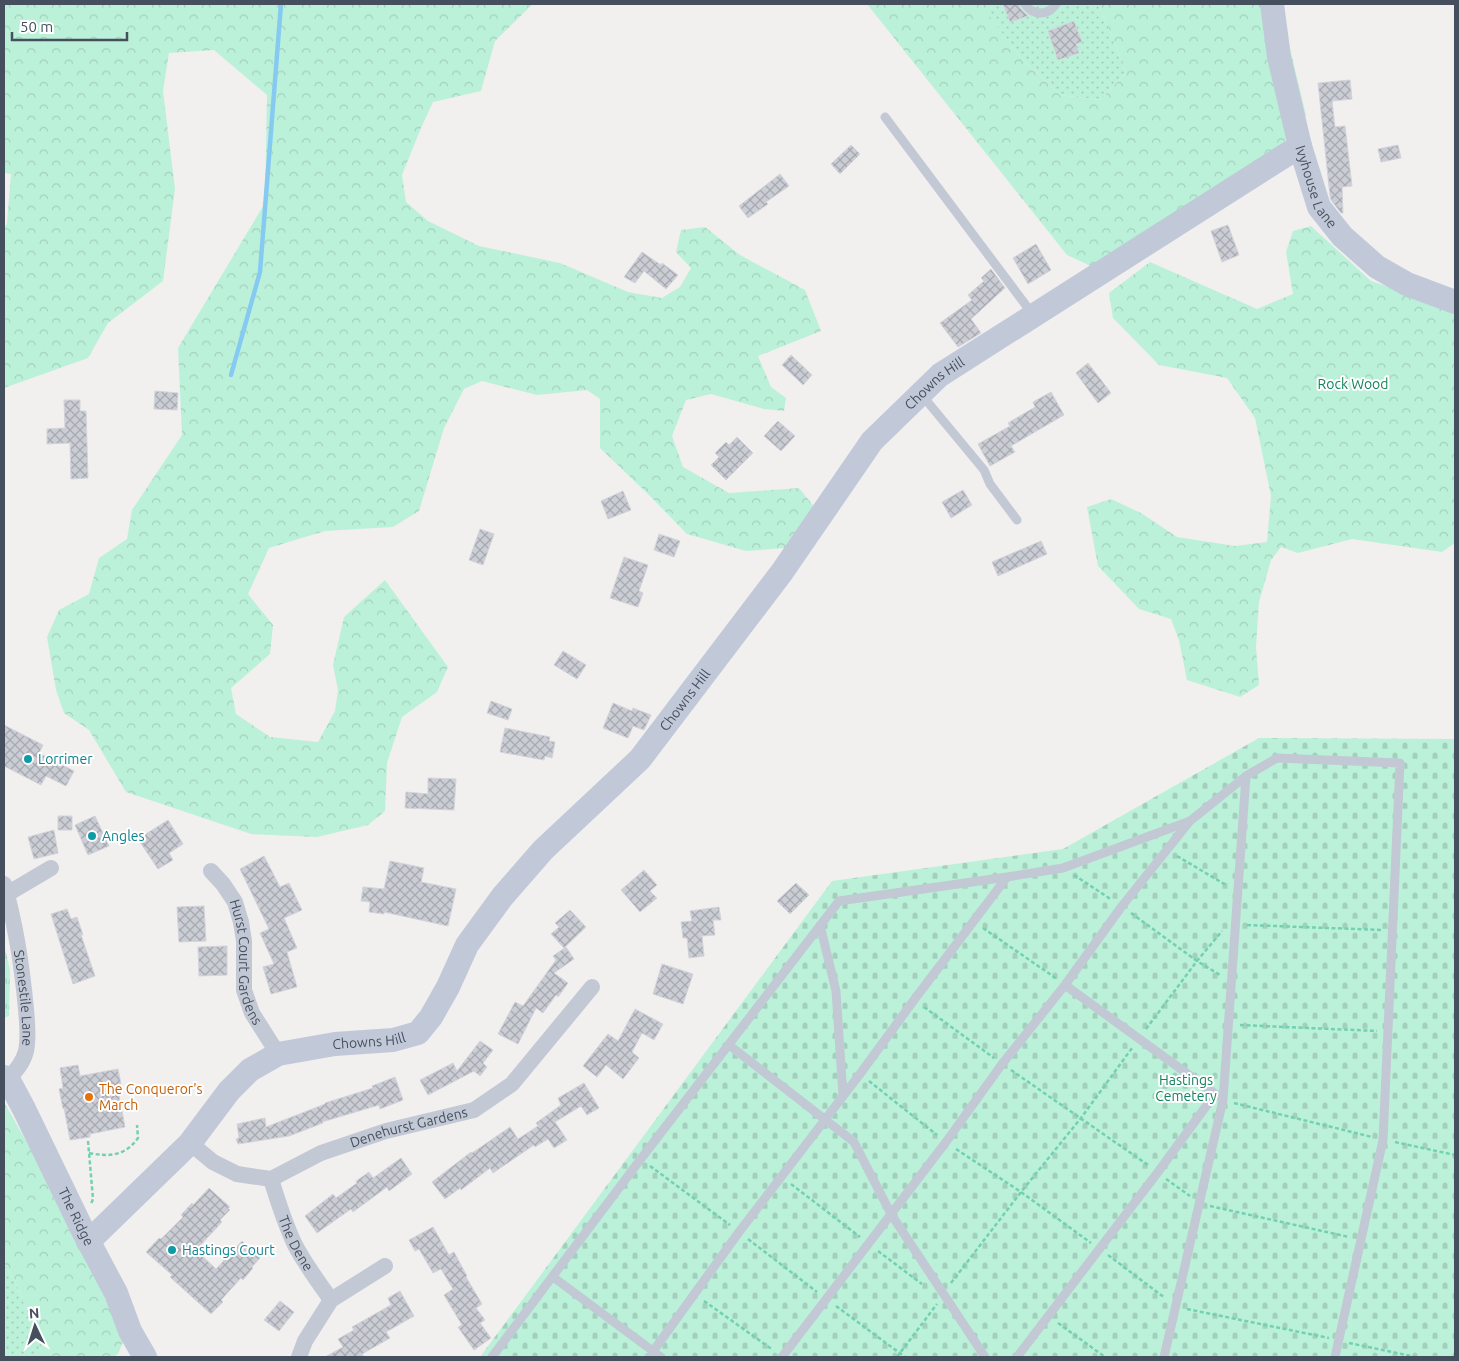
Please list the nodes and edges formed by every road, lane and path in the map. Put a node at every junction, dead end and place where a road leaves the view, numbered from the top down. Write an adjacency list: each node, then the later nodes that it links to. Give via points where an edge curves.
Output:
1 (1025, 4): 2 (lane, via 1032,11 1043,13)
2 (1056, 4)
3 (1272, 4): 5 (street, Ivyhouse Lane, via 1279,57)
4 (885, 117): 7 (lane)
5 (1300, 146): 6 (street, Ivyhouse Lane, via 1319,207 1342,236 1377,267 1407,284); 7 (street, Chowns Hill)
6 (1455, 302)
7 (1034, 316): 8 (street, Chowns Hill, via 940,375)
8 (920, 394): 9 (lane, via 984,470 990,484); 34 (street, Chowns Hill, via 872,442 782,572 640,759 543,850 502,897 467,946 432,1017 418,1033 393,1040 335,1044)
9 (1017, 520)
10 (1246, 776): 11 (lane); 18 (lane); 24 (lane, via 1276,758 1400,763)
11 (1190, 820): 12 (lane); 14 (lane)
12 (1167, 850): 18 (path); 19 (lane)
13 (51, 868): 17 (street)
14 (1063, 868): 16 (lane); 19 (path)
15 (211, 871): 34 (street, Hurst Court Gardens, via 235,902 244,941 244,990 252,1013)
16 (1007, 877): 21 (lane); 23 (lane, via 839,901)
17 (5, 889): 37 (street, Stonestile Lane, via 22,966 27,1027 23,1061)
18 (1238, 893): 20 (lane)
19 (1122, 906): 25 (path); 27 (lane)
20 (1236, 914): 22 (lane); 25 (path)
21 (974, 921): 27 (path); 29 (lane)
22 (1236, 924): 24 (path); 26 (lane)
23 (820, 925): 33 (lane); 39 (lane, via 836,990)
24 (1393, 930): 31 (lane)
25 (1197, 961): 26 (path); 32 (path)
26 (1232, 982): 30 (lane)
27 (1065, 984): 32 (lane); 35 (lane)
28 (592, 987): 52 (street, Denehurst Gardens, via 512,1084 474,1110 386,1131 321,1153)
29 (914, 1000): 35 (path); 36 (lane)
30 (1228, 1025): 31 (path); 40 (lane)
31 (1389, 1032): 44 (lane)
32 (1139, 1039): 38 (lane); 41 (path)
33 (729, 1045): 42 (lane); 50 (lane)
34 (278, 1054): 47 (street, Chowns Hill, via 250,1070 229,1091)
35 (1002, 1064): 41 (path); 46 (lane)
36 (860, 1074): 39 (lane); 46 (path)
37 (6, 1078): 57 (street, The Ridge)
38 (1215, 1094): 40 (lane); 51 (lane)
39 (843, 1096): 42 (lane)
40 (1223, 1100): 44 (path); 54 (lane)
41 (1081, 1118): 51 (path); 53 (path)
42 (825, 1121): 55 (lane, via 854,1142); 56 (lane)
43 (137, 1125): 48 (path, via 138,1138 132,1146 106,1156)
44 (1384, 1140): 49 (path); 58 (lane)
45 (88, 1141): 48 (path)
46 (946, 1142): 53 (path); 55 (lane)
47 (190, 1143): 52 (street, via 213,1162 237,1174); 57 (street, Chowns Hill)
48 (89, 1153): 57 (path, via 93,1199)
49 (1455, 1156)
50 (640, 1160): 56 (path); 61 (lane)
51 (1158, 1172): 54 (path); 59 (lane)
52 (271, 1179): 65 (street, The Dene, via 296,1245)
53 (1020, 1192): 59 (path); 62 (path)
54 (1199, 1203): 58 (path); 66 (lane)
55 (891, 1214): 62 (lane); 64 (lane)
56 (739, 1232): 63 (lane); 64 (path)
57 (85, 1236): 71 (street, The Ridge)
58 (1362, 1240): 68 (lane)
59 (1100, 1249): 66 (path); 67 (lane)
60 (385, 1266): 65 (street)
61 (553, 1276): 70 (lane); 73 (lane)
62 (944, 1293): 69 (path); 78 (lane)
63 (695, 1294): 70 (lane); 75 (path)
64 (826, 1298): 69 (path); 75 (lane)
65 (331, 1300): 72 (street, via 305,1341)
66 (1176, 1307): 68 (path); 81 (lane)
67 (1049, 1316): 79 (lane); 80 (path)
68 (1339, 1340): 82 (lane); 83 (path)
69 (900, 1353): 76 (path); 77 (path)
70 (651, 1354): 74 (lane)
71 (145, 1357)
72 (299, 1357)
73 (492, 1357)
74 (661, 1357)
75 (782, 1357)
76 (897, 1357)
77 (905, 1357)
78 (985, 1357)
79 (1017, 1357)
80 (1105, 1357)
81 (1164, 1357)
82 (1335, 1357)
83 (1416, 1357)

